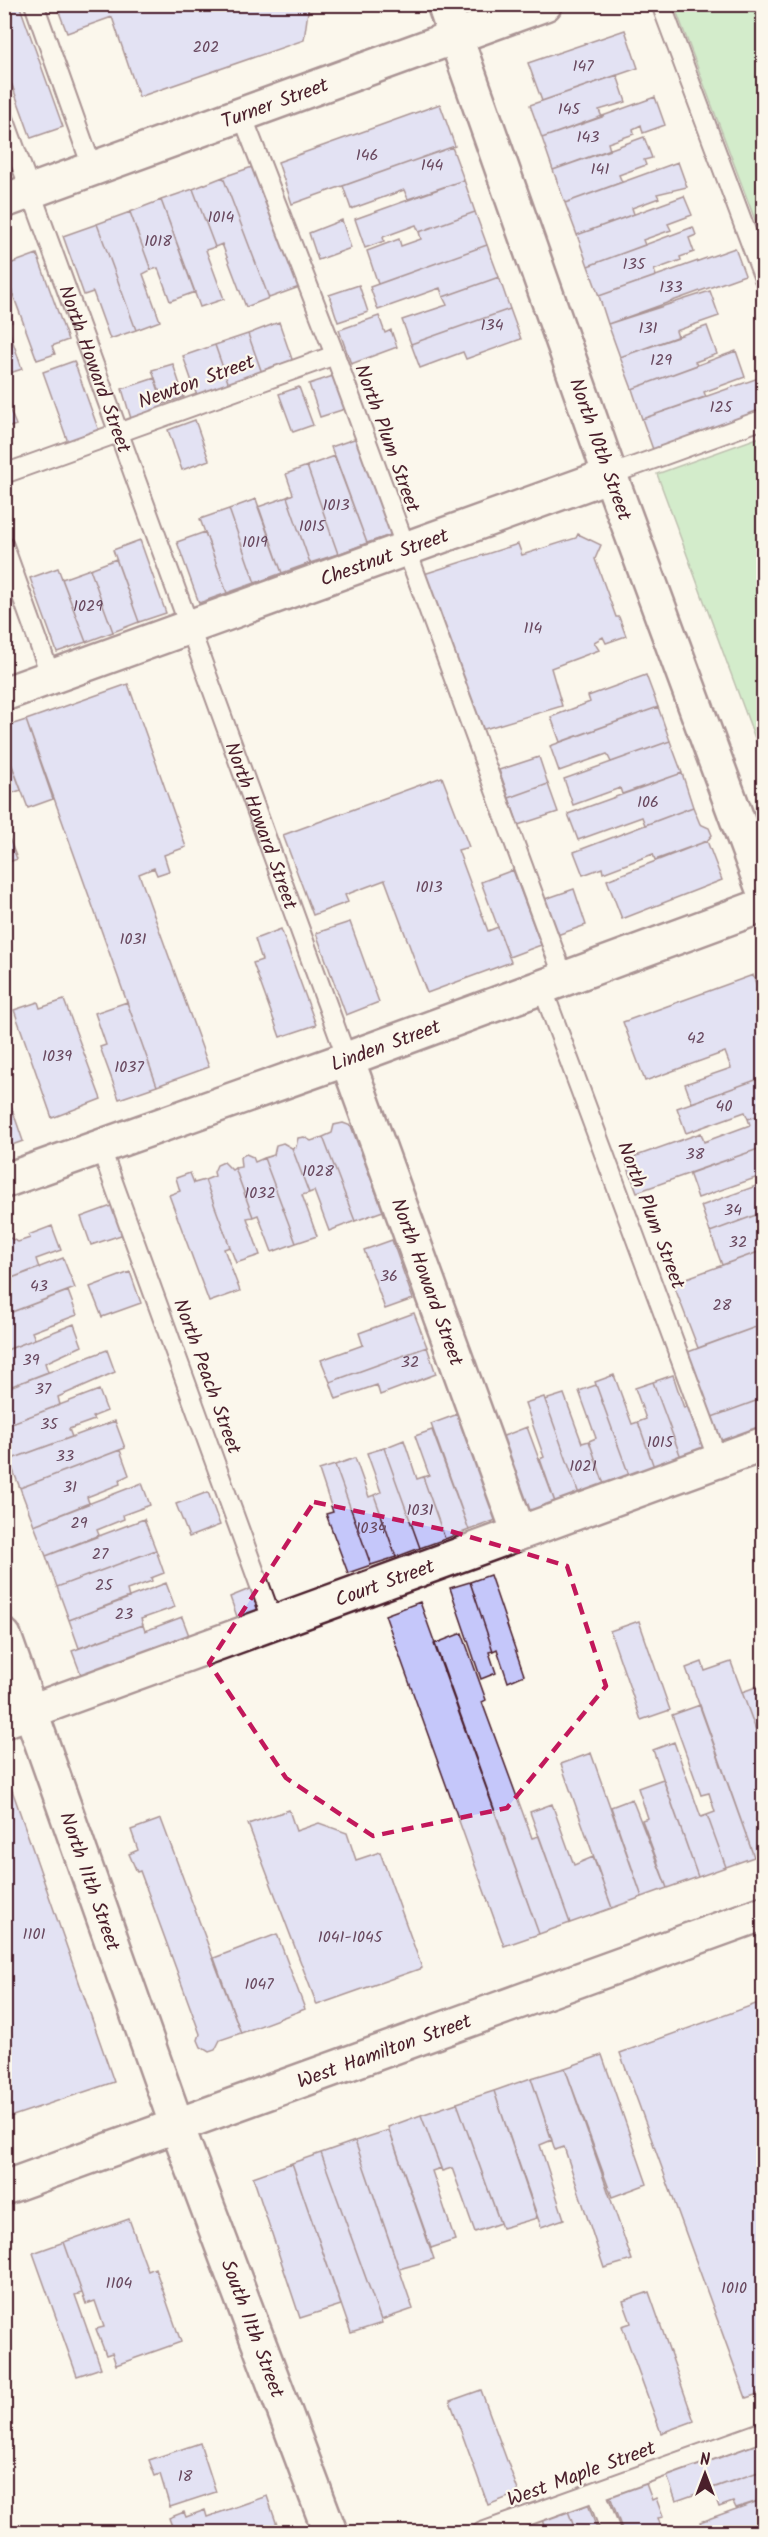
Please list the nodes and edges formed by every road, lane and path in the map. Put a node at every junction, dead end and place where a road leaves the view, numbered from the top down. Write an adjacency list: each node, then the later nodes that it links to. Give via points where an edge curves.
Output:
1 (34, 4): 8 (lane)
2 (444, 4): 5 (street, North 10th Street)
3 (545, 4): 5 (street, Turner Street)
4 (660, 4): 10 (lane)
5 (455, 35): 6 (street, Turner Street); 15 (street, North 10th Street)
6 (242, 116): 8 (street, Turner Street); 11 (lane, North Plum Street)
7 (4, 118): 9 (lane, North Howard Street)
8 (93, 170): 9 (street, Turner Street)
9 (18, 197): 13 (lane, North Howard Street)
10 (764, 279)
11 (335, 355): 13 (lane, Newton Street); 17 (lane, North Plum Street)
12 (764, 419): 15 (lane, Chestnut Street)
13 (118, 432): 14 (lane, Newton Street); 18 (lane, North Howard Street)
14 (4, 474)
15 (610, 475): 17 (street, Chestnut Street); 21 (street, North 10th Street)
16 (4, 546): 19 (lane)
17 (404, 550): 18 (street, Chestnut Street); 23 (lane, North Plum Street)
18 (189, 627): 19 (street, Chestnut Street); 24 (lane, North Howard Street)
19 (51, 677): 20 (street, Chestnut Street)
20 (4, 694)
21 (764, 892)
22 (764, 905): 23 (street, Linden Street)
23 (553, 982): 24 (street, Linden Street); 28 (lane, North Plum Street)
24 (347, 1059): 25 (street, Linden Street); 29 (street, North Howard Street)
25 (100, 1146): 26 (street, Linden Street); 30 (lane, North Peach Street)
26 (4, 1181)
27 (764, 1444): 28 (street, Court Street)
28 (718, 1460): 29 (street, Court Street)
29 (519, 1533): 30 (street, Court Street)
30 (273, 1622): 32 (street, Court Street)
31 (4, 1636): 32 (street, North 11th Street)
32 (18, 1716): 34 (street, North 11th Street)
33 (764, 1913): 34 (street, West Hamilton Street)
34 (177, 2126): 35 (street, West Hamilton Street); 38 (street, South 11th Street)
35 (4, 2188)
36 (764, 2431): 37 (lane, West Maple Street)
37 (596, 2492): 39 (lane, West Maple Street); 40 (lane)
38 (330, 2532)
39 (482, 2532)
40 (610, 2532)

